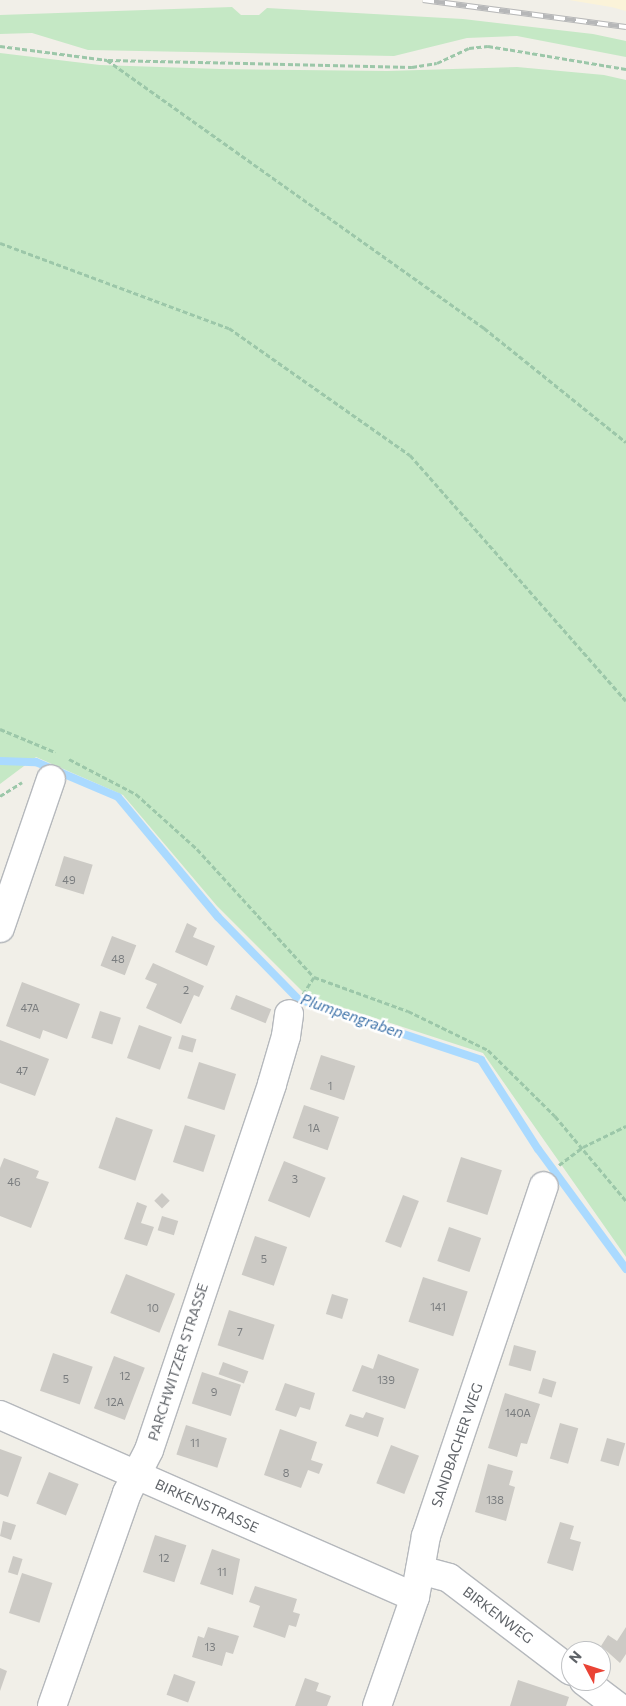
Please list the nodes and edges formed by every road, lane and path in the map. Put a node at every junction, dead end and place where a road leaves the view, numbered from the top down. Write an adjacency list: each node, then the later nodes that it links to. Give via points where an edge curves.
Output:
1 (0, 46): 2 (path)
2 (107, 60): 3 (path, via 412,67 437,63 469,48 488,46); 5 (path, via 484,328)
3 (626, 69)
4 (0, 243): 6 (path, via 229,328 410,455)
5 (626, 442)
6 (626, 700)
7 (0, 729): 10 (path, via 60,754 136,794 197,849)
8 (51, 779): 9 (street)
9 (0, 928)
10 (314, 978): 11 (path); 14 (path, via 408,1010 488,1050)
11 (309, 986)
12 (289, 1014): 18 (street, PARCHWITZER STRASSE, via 272,1084 149,1450)
13 (626, 1126): 14 (path)
14 (583, 1147): 15 (path); 16 (path)
15 (550, 1176): 19 (street, SANDBACHER WEG, via 426,1536)
16 (626, 1201)
17 (0, 1414): 18 (street, BIRKENSTRASSE)
18 (137, 1476): 20 (street, BIRKENSTRASSE); 23 (street, PARCHWITZER STRASSE, via 127,1493)
19 (420, 1570): 20 (street, SANDBACHER WEG); 21 (street, BIRKENWEG, via 449,1578)
20 (415, 1597): 24 (street, SANDBACHER WEG)
21 (561, 1663)
22 (597, 1691): 25 (street)
23 (52, 1706)
24 (377, 1706)
25 (617, 1706)

